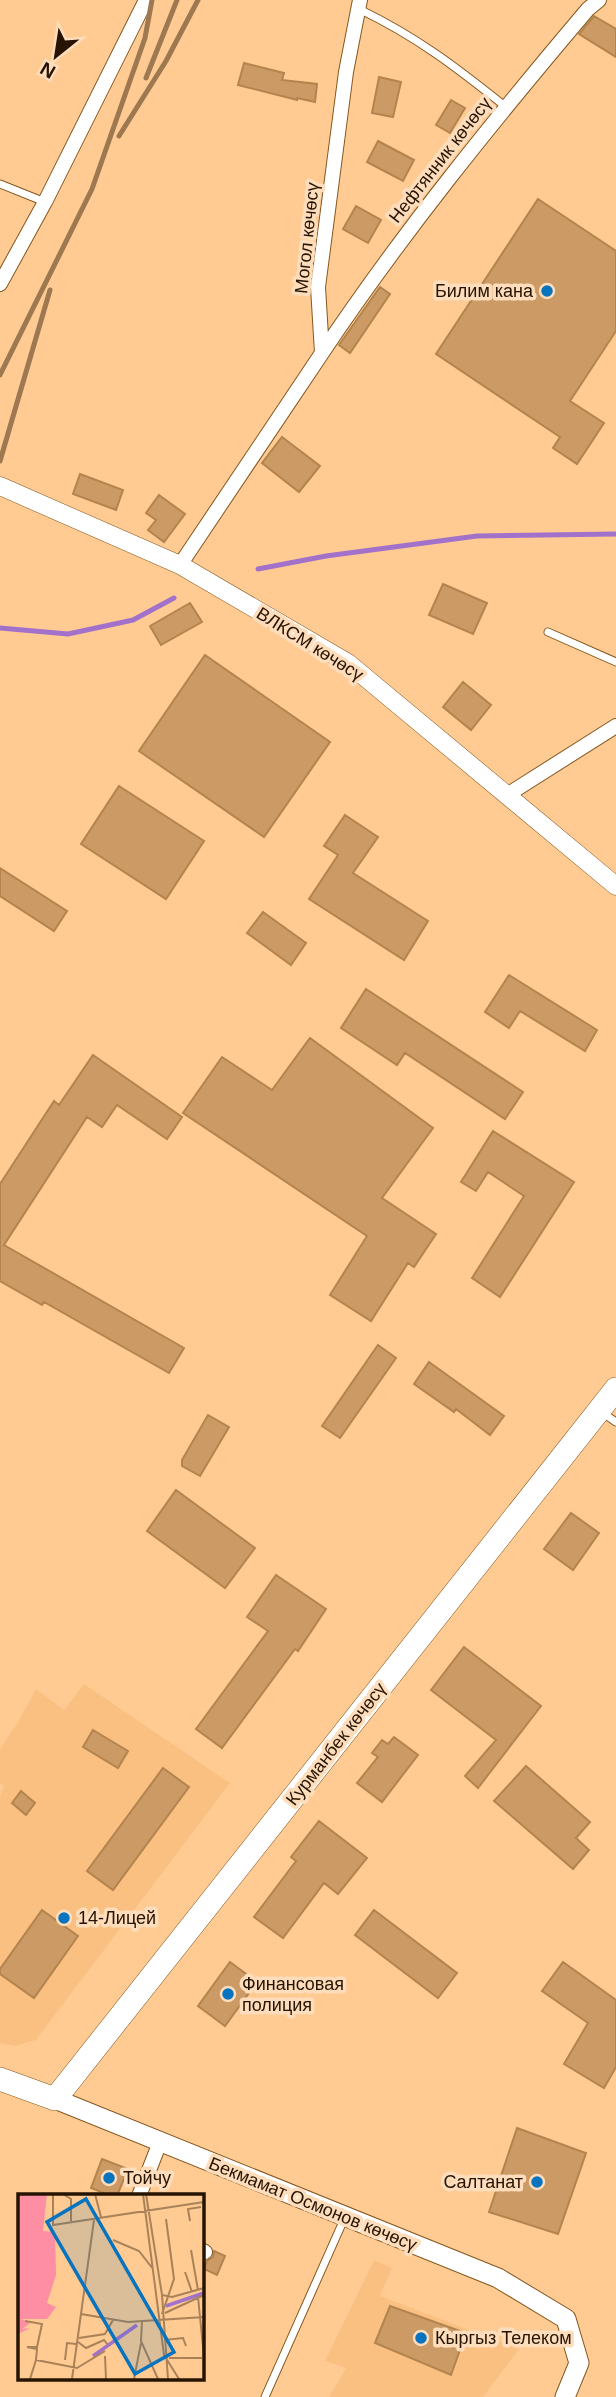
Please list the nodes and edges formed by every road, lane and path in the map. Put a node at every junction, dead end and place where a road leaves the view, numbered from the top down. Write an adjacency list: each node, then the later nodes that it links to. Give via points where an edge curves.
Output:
1 (146, 0): 6 (street)
2 (589, 3): 4 (street, Нефтянник көчөсү)
3 (360, 4): 4 (lane, via 435,51); 8 (street, Могол көчөсү, via 346,72 318,287)
4 (506, 107): 8 (street, Нефтянник көчөсү, via 352,307)
5 (0, 184): 6 (lane)
6 (44, 202): 7 (street)
7 (1, 281)
8 (322, 353): 10 (street)
9 (0, 486): 10 (street, ВЛКСМ көчөсү)
10 (180, 565): 14 (street, ВЛКСМ көчөсү, via 348,663)
11 (548, 632): 12 (lane)
12 (616, 662)
13 (616, 726): 14 (street)
14 (507, 795): 15 (street, ВЛКСМ көчөсү)
15 (616, 886)
16 (616, 1390): 17 (main road, Курманбек көчөсү)
17 (608, 1416): 19 (main road, Курманбек көчөсү)
18 (0, 2079): 19 (main road)
19 (55, 2099): 20 (main road, Бекмамат Осмонов көчөсү)
20 (160, 2142): 21 (street); 22 (main road, Бекмамат Осмонов көчөсү)
21 (140, 2194)
22 (345, 2216): 23 (lane); 24 (main road, Бекмамат Осмонов көчөсү, via 498,2278 566,2319 579,2363)
23 (265, 2397)
24 (565, 2397)

